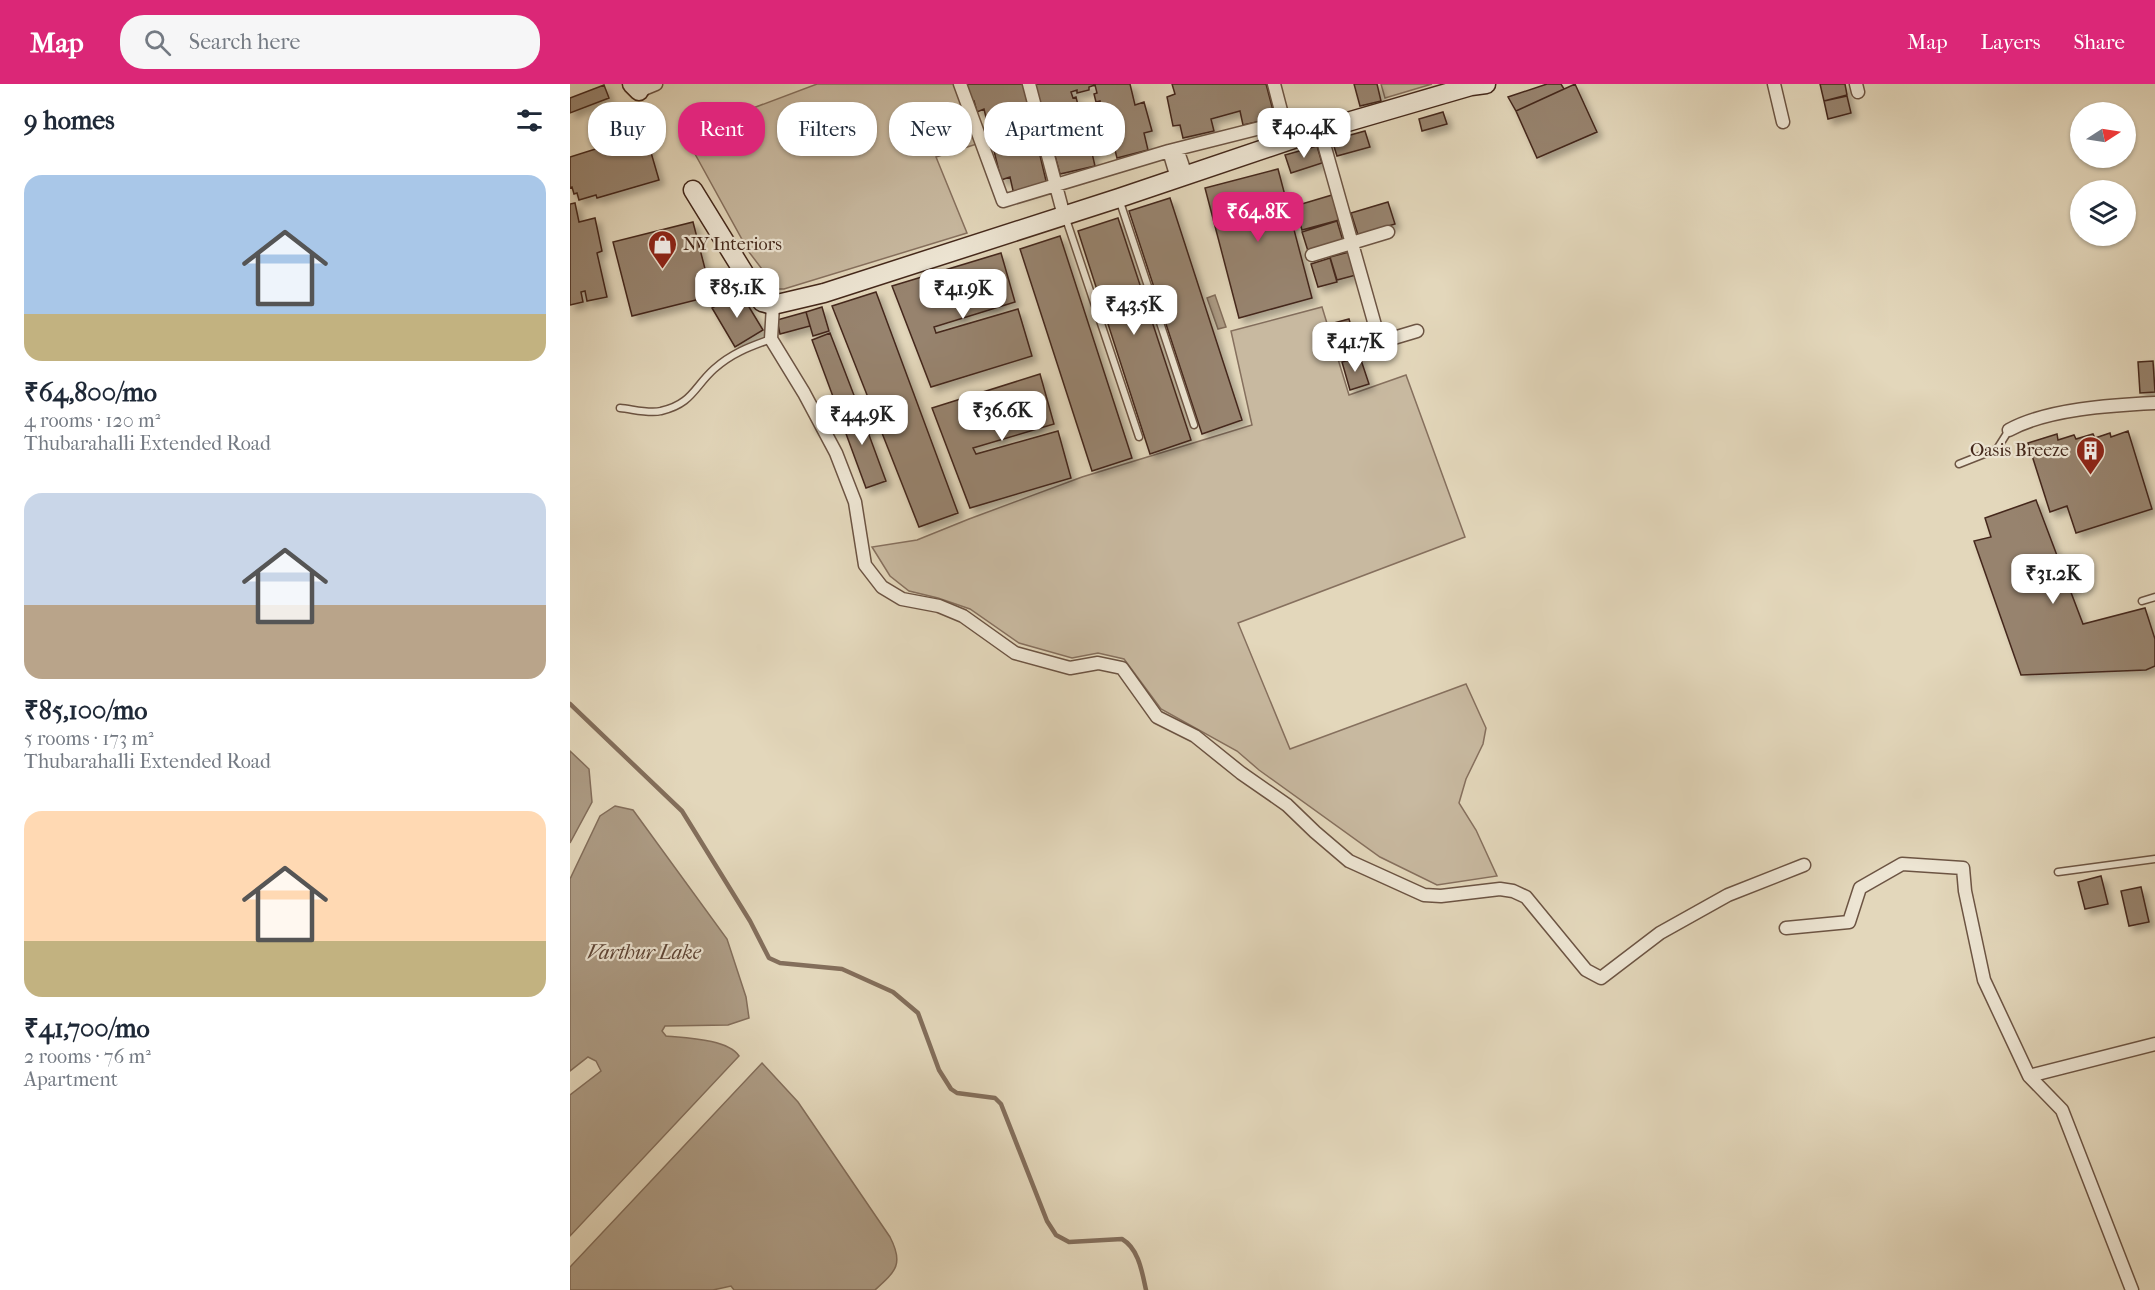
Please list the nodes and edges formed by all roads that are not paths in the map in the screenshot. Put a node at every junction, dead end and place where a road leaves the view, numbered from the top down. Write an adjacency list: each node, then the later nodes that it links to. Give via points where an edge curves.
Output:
1 (960, 84): 10 (street, via 1003,201)
2 (1029, 84): 10 (street)
3 (1274, 84): 8 (street, via 1284,122)
4 (1486, 84): 7 (street)
5 (1774, 84): 6 (street)
6 (1783, 122)
7 (1320, 130): 9 (street); 15 (street)
8 (1173, 150): 9 (street); 10 (street)
9 (1182, 177): 12 (street)
10 (1056, 185): 13 (street)
11 (693, 190): 17 (street)
12 (1119, 198): 13 (street); 26 (lane)
13 (1064, 216): 19 (street); 28 (lane)
14 (1388, 232): 15 (street)
15 (1352, 243): 16 (street); 22 (street)
16 (1312, 255)
17 (743, 272): 18 (lane); 19 (street, via 762,302)
18 (711, 279)
19 (773, 305): 21 (street)
20 (1417, 331): 22 (street)
21 (771, 339): 25 (lane, via 736,352 681,404 659,412); 33 (street, via 836,453 855,502 865,565 882,587 902,599 939,606 963,616 1015,653 1070,668 1098,663 1122,668 1157,717 1195,736 1287,805 1349,861 1424,895 1500,889 1520,894 1586,970 1601,978 1660,933 1728,895)
22 (1380, 343): 23 (street)
23 (1340, 354)
24 (2155, 403): 27 (street, via 2071,411)
25 (620, 408)
26 (1194, 425)
27 (2009, 430): 29 (lane, via 1997,449)
28 (1139, 436)
29 (1959, 464)
30 (2155, 597): 31 (lane)
31 (2142, 601)
32 (2155, 859): 34 (lane)
33 (1804, 866)
34 (2058, 872)
35 (1786, 928): 37 (street, via 1849,922 1860,888 1902,864 1963,868 1984,980)
36 (2155, 1044): 37 (street)
37 (2029, 1076): 38 (street, via 2062,1110)
38 (2132, 1290)

